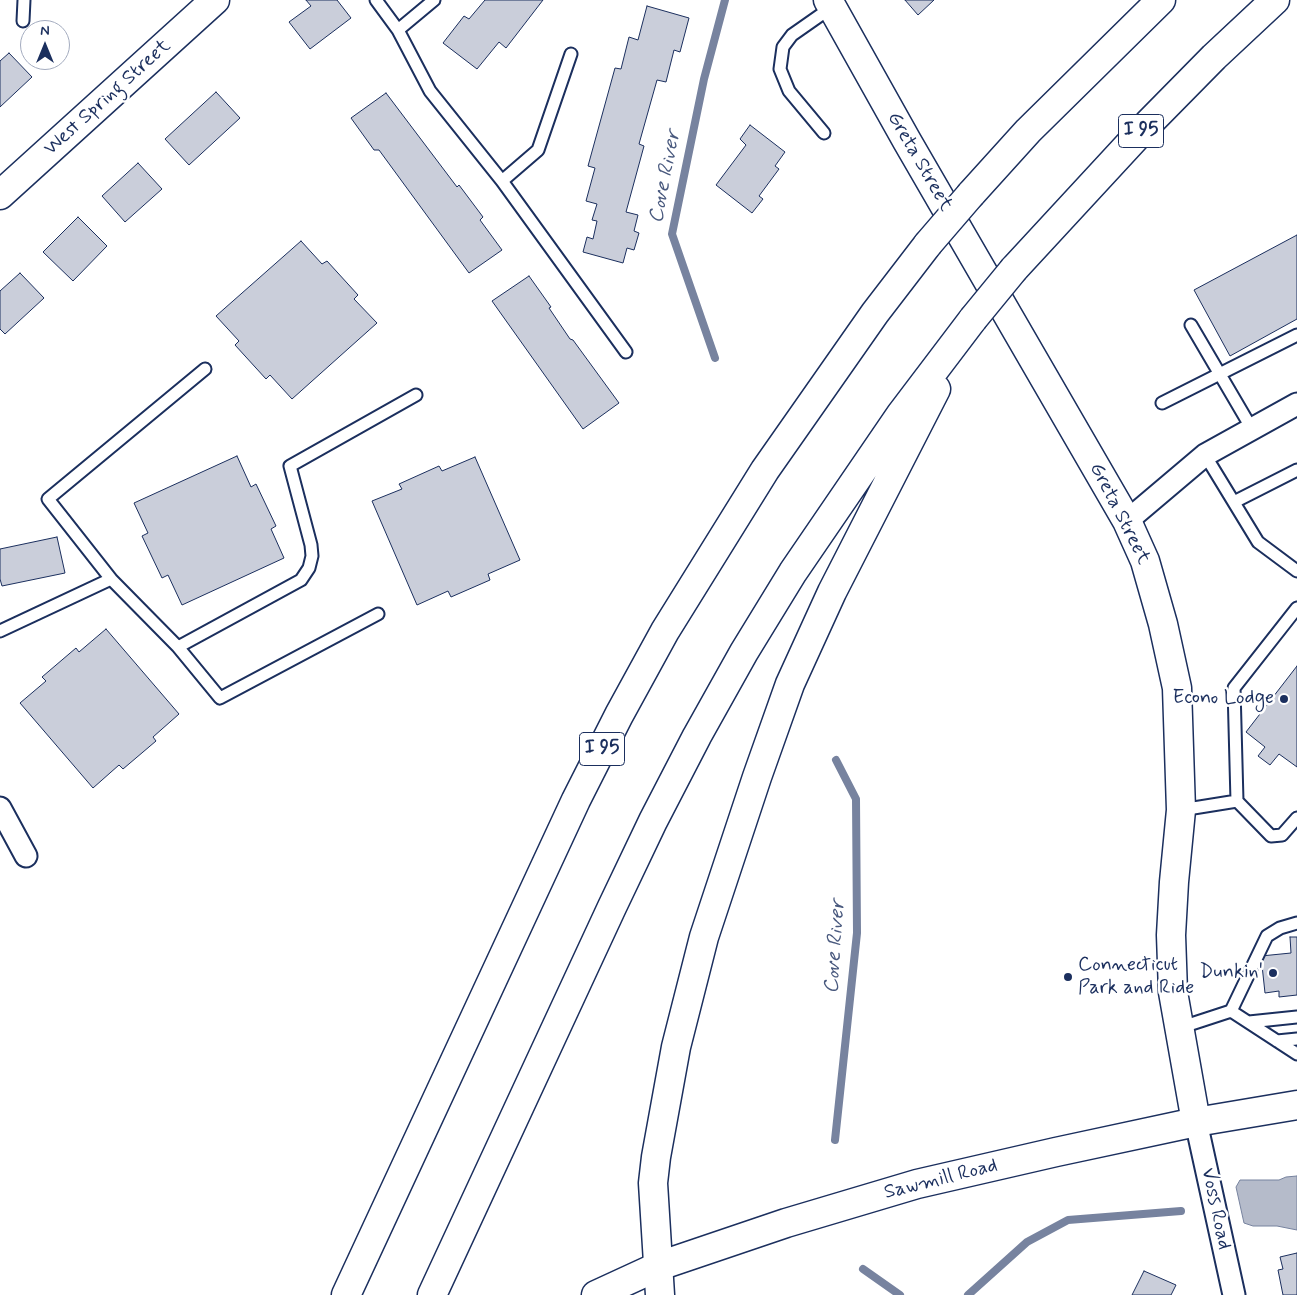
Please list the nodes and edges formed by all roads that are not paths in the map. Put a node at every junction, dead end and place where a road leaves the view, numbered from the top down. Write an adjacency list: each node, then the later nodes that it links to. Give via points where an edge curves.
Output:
1 (24, 0): 8 (lane)
2 (215, 0): 13 (main road, West Spring Street)
3 (376, 0): 9 (lane)
4 (434, 0): 9 (lane)
5 (1161, 0): 51 (main road, I 95, bridge, via 1028,131 928,244 874,313 765,470 665,632 619,715 576,800)
6 (1275, 0): 14 (main road, I 95, bridge, via 1148,124)
7 (830, 4): 11 (lane, via 792,35 783,47 780,70 789,91); 27 (main road, Greta Street)
8 (23, 20)
9 (398, 30): 12 (lane, via 430,91)
10 (571, 54): 12 (lane, via 538,150)
11 (824, 133)
12 (502, 181): 17 (lane)
13 (0, 195)
14 (973, 319): 50 (main road, via 810,637 757,777 704,937 676,1047 653,1183); 52 (main road, I 95, via 901,414 793,572 697,736 616,899)
15 (1191, 325): 19 (lane)
16 (1297, 335): 19 (lane)
17 (626, 352)
18 (204, 369): 29 (lane, via 48,499)
19 (1220, 374): 21 (lane); 23 (lane)
20 (416, 395): 33 (lane, via 290,466 312,556 301,580)
21 (1162, 403)
22 (1297, 404): 23 (street)
23 (1252, 429): 24 (street)
24 (1205, 455): 26 (lane); 27 (street)
25 (1297, 470): 26 (lane)
26 (1234, 502): 28 (lane, via 1258,542)
27 (1127, 521): 36 (main road, Greta Street, via 1145,561 1177,688)
28 (1297, 571)
29 (111, 579): 32 (lane); 33 (lane)
30 (1297, 608): 34 (lane, via 1234,688)
31 (378, 614): 33 (lane, via 220,698)
32 (0, 630)
33 (178, 647)
34 (1237, 801): 36 (lane); 37 (lane, via 1271,836 1282,836)
35 (0, 808): 38 (street)
36 (1181, 810): 44 (main road, Greta Street, via 1171,935 1173,992)
37 (1297, 818)
38 (5, 832): 39 (street)
39 (26, 856)
40 (1297, 923): 41 (lane, via 1267,936)
41 (1231, 1011): 43 (lane); 44 (lane)
42 (1297, 1017): 43 (lane)
43 (1249, 1022): 46 (lane)
44 (1179, 1028): 49 (main road, Greta Street)
45 (1297, 1039): 46 (lane)
46 (1277, 1041): 47 (lane)
47 (1297, 1054)
48 (1297, 1105): 49 (main road, Sawmill Road)
49 (1196, 1122): 50 (main road, Sawmill Road, via 918,1184 786,1223); 55 (street, Voss Road)
50 (659, 1266): 53 (main road, Sawmill Road); 54 (main road)
51 (346, 1295)
52 (432, 1295)
53 (596, 1295)
54 (660, 1295)
55 (1234, 1295)

